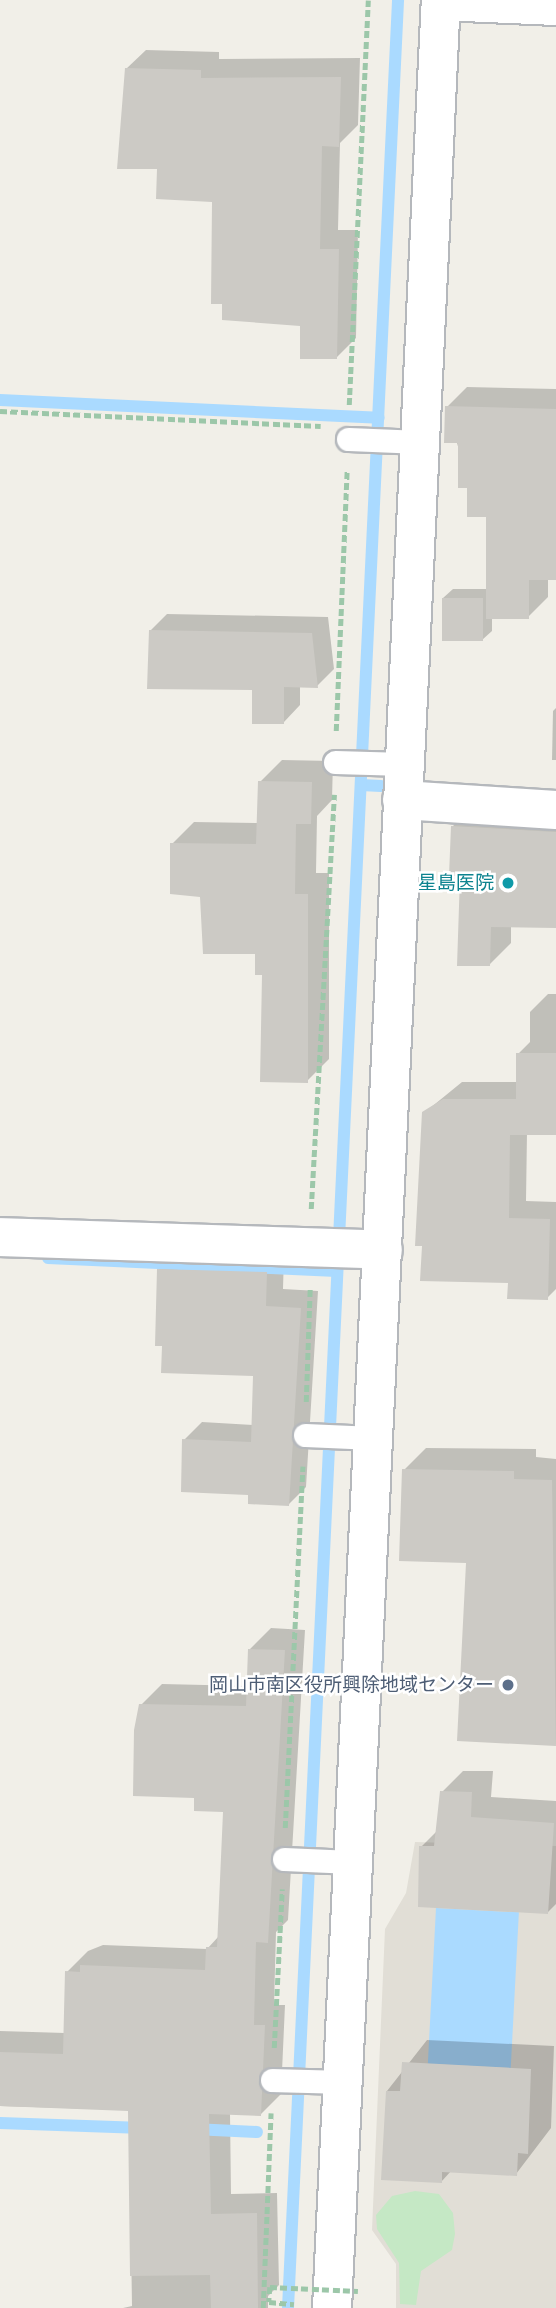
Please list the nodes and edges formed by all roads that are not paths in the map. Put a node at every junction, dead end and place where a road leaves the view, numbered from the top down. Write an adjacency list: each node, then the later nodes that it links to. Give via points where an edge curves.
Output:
1 (441, 1): 2 (street); 4 (street)
2 (556, 6)
3 (354, 439): 4 (lane)
4 (407, 442): 6 (street)
5 (341, 762): 6 (lane)
6 (396, 776): 7 (street); 9 (street)
7 (556, 810)
8 (0, 1237): 9 (street)
9 (343, 1241): 11 (street)
10 (309, 1435): 11 (lane)
11 (359, 1438): 13 (street)
12 (289, 1859): 13 (lane)
13 (337, 1861): 15 (street)
14 (277, 2080): 15 (lane)
15 (328, 2081): 16 (street)
16 (332, 2301)

